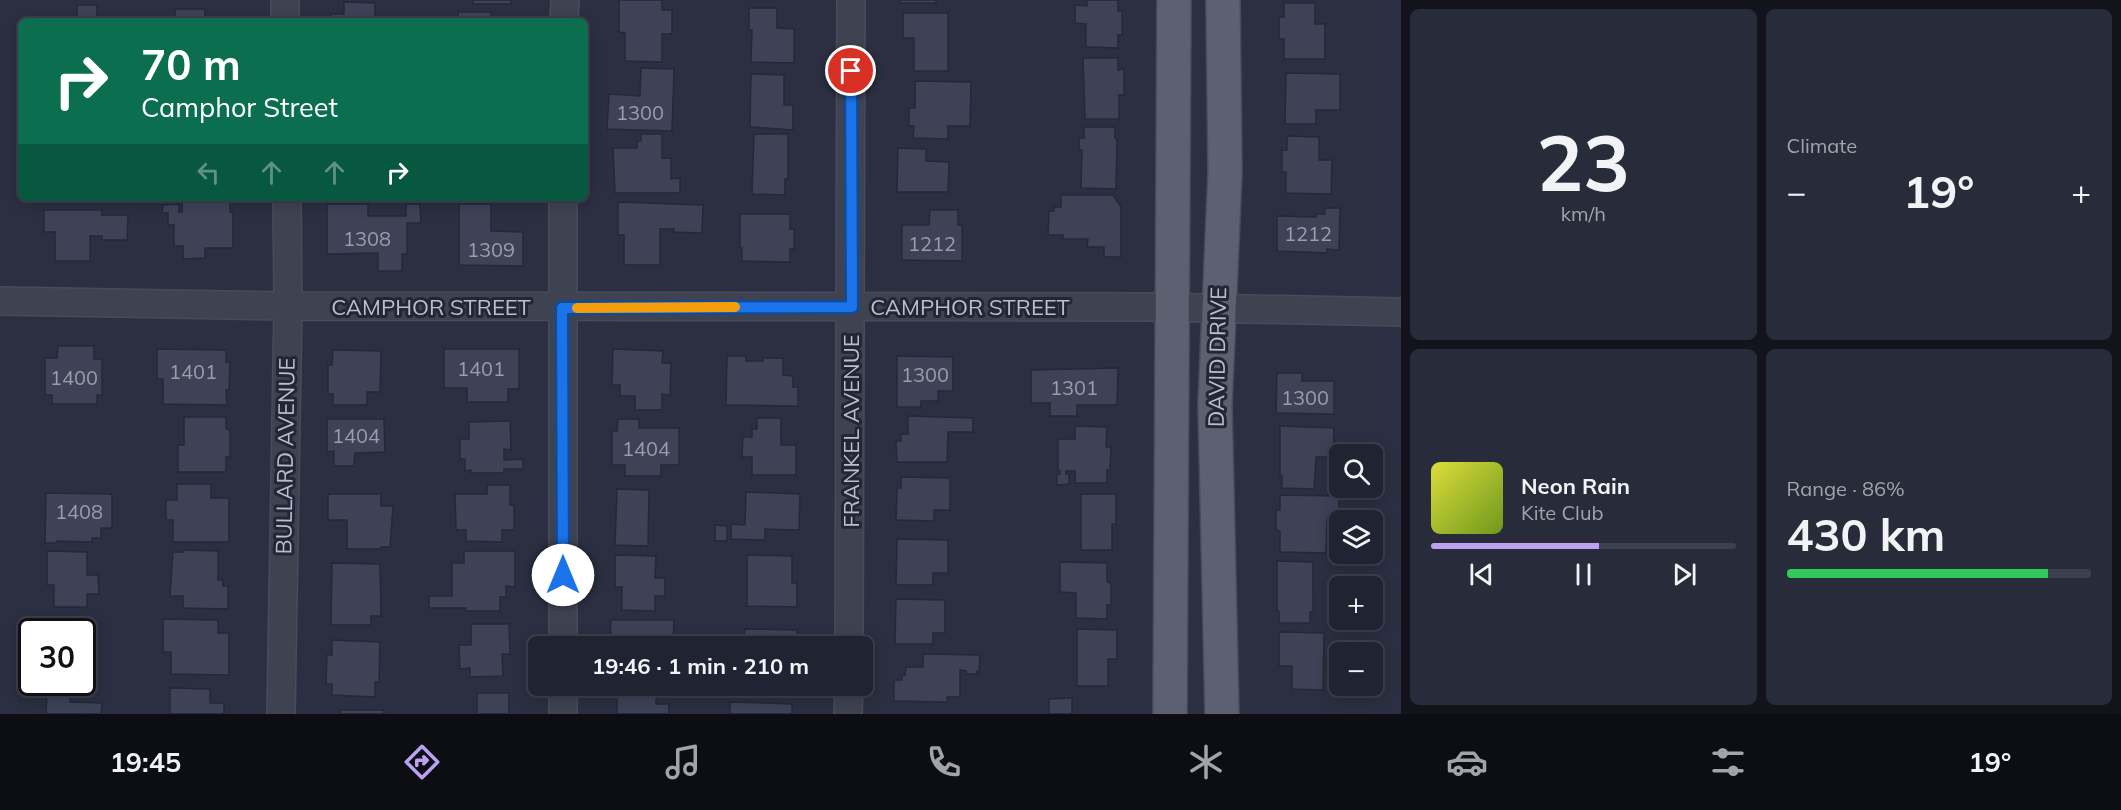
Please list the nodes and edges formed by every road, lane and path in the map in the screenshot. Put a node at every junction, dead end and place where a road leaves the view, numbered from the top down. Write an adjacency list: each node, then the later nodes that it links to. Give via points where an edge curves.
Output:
1 (285, 0): 6 (street)
2 (565, 0): 7 (street)
3 (851, 0): 12 (street, FRANKEL AVENUE)
4 (1174, 0): 13 (main road, DAVID DRIVE)
5 (1223, 0): 14 (main road, DAVID DRIVE, via 1225,172)
6 (285, 18)
7 (564, 18)
8 (287, 201): 11 (street, BULLARD AVENUE)
9 (563, 201): 15 (street)
10 (0, 301): 11 (street, CAMPHOR STREET)
11 (288, 306): 15 (street, CAMPHOR STREET); 21 (street, BULLARD AVENUE)
12 (852, 307): 13 (street, CAMPHOR STREET); 15 (street, CAMPHOR STREET); 18 (street, FRANKEL AVENUE)
13 (1172, 307): 14 (street, CAMPHOR STREET); 24 (main road, DAVID DRIVE)
14 (1218, 307): 16 (street, CAMPHOR STREET); 25 (main road, DAVID DRIVE, via 1215,405)
15 (562, 308): 17 (street)
16 (1401, 312)
17 (563, 636)
18 (849, 636)
19 (563, 696): 22 (street)
20 (849, 696): 23 (street)
21 (281, 714)
22 (563, 714)
23 (848, 714)
24 (1170, 714)
25 (1222, 714)

